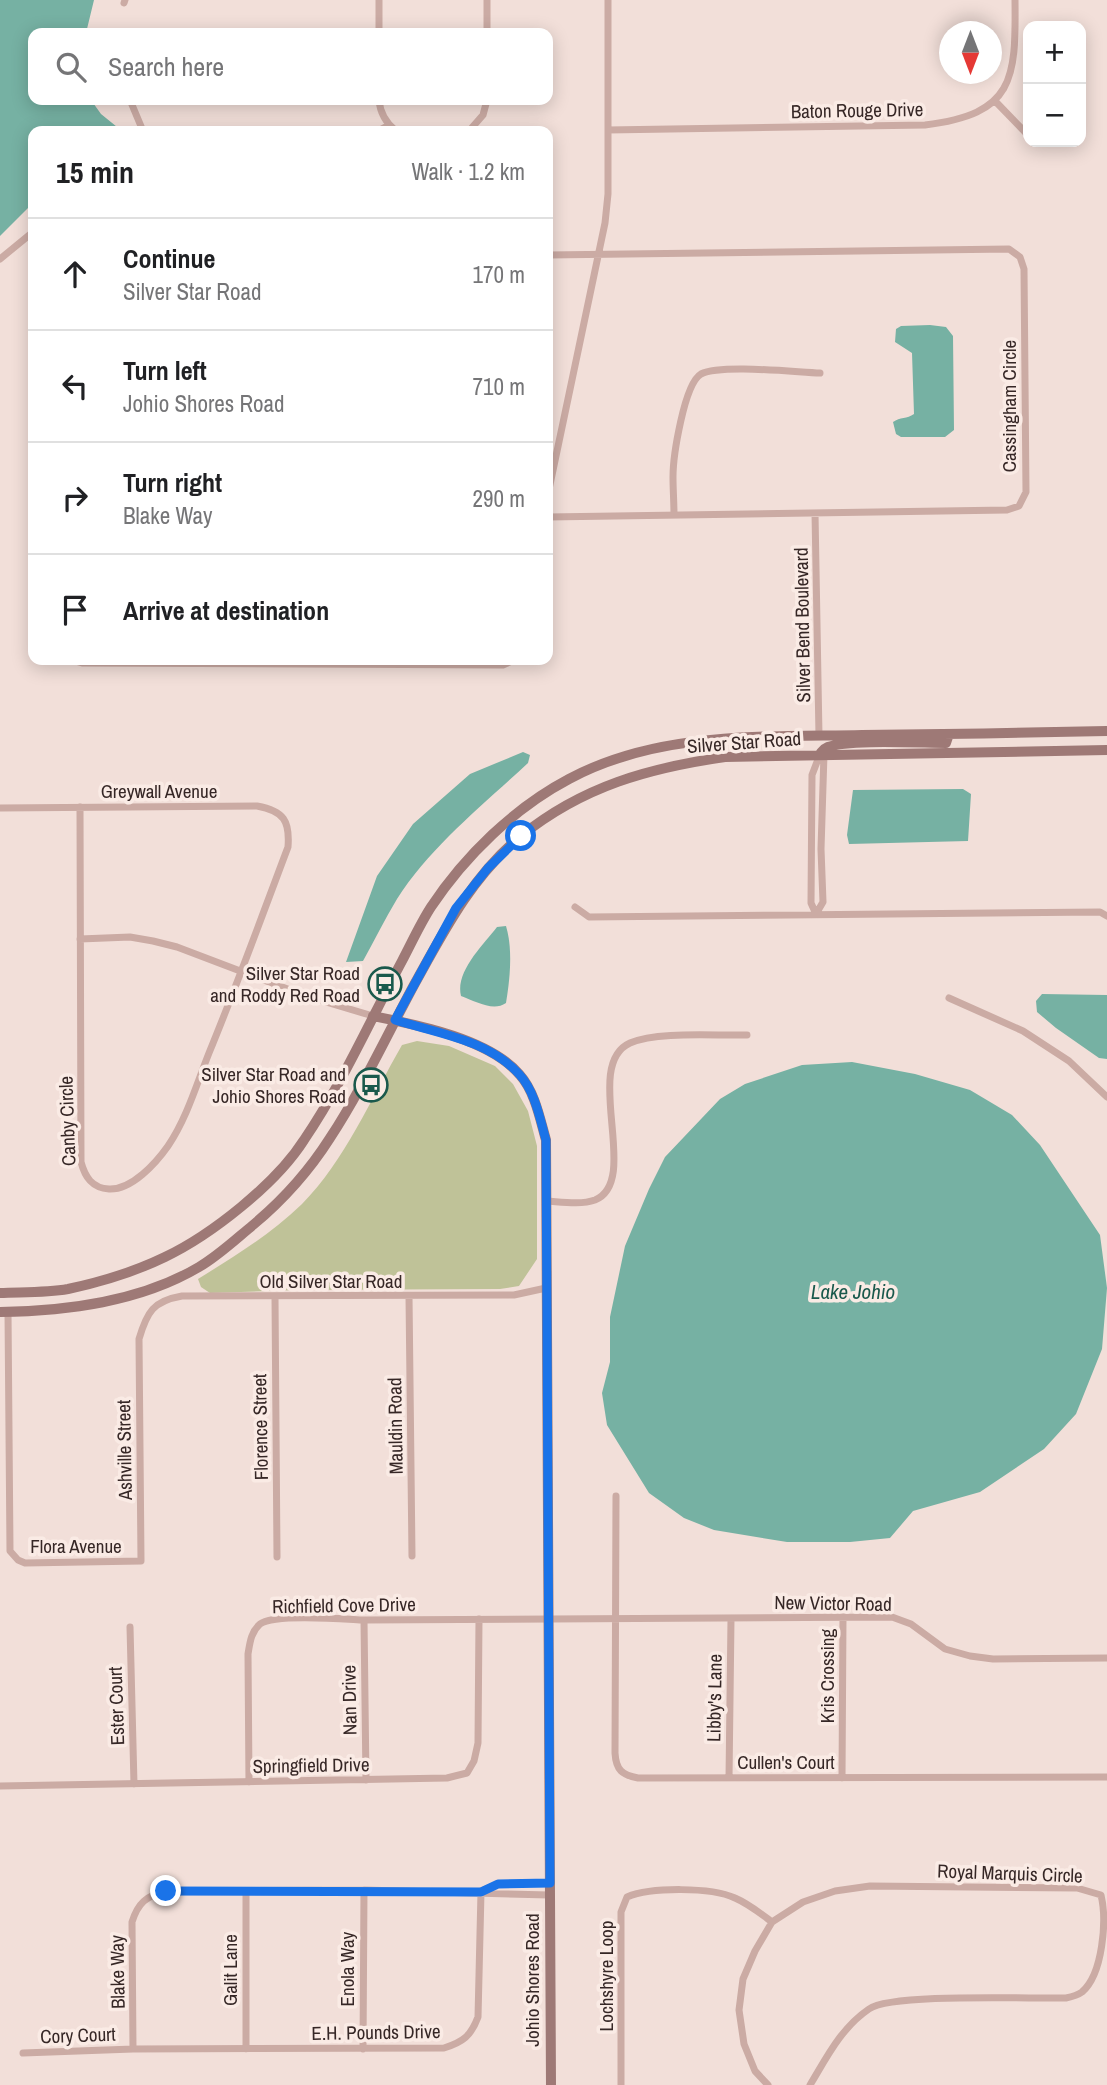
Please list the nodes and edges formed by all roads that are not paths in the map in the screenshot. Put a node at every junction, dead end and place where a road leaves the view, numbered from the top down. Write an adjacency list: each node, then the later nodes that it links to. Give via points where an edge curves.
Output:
1 (379, 0): 5 (street)
2 (486, 0): 6 (street)
3 (608, 0): 14 (street)
4 (1015, 0): 7 (street, via 1012,67)
5 (379, 28)
6 (487, 28)
7 (996, 102): 14 (street, Baton Rouge Drive, via 952,122 925,125); 15 (street)
8 (132, 105): 11 (street)
9 (380, 105): 12 (street)
10 (486, 105): 13 (street)
11 (141, 126)
12 (391, 126)
13 (474, 126)
14 (608, 130): 17 (street, via 608,197)
15 (1023, 130)
16 (28, 236): 19 (street)
17 (599, 254): 18 (street); 21 (street); 22 (street, Cassingham Circle, via 1009,249 1020,257 1024,269 1026,492 1019,506 1007,510)
18 (553, 255)
19 (0, 259)
20 (820, 373): 23 (street, via 717,369 699,375 690,389 676,446)
21 (553, 470)
22 (815, 513): 23 (street, Cassingham Circle); 27 (street, Silver Bend Boulevard)
23 (674, 515): 24 (street, Cassingham Circle)
24 (553, 517)
25 (1107, 731): 26 (main road, Silver Star Road)
26 (949, 734): 27 (main road, Silver Star Road); 29 (main road, via 946,743 852,744 825,748)
27 (819, 736): 30 (main road, via 798,749 692,755); 42 (main road, Silver Star Road, via 693,742 622,757 569,779 490,836 457,872 430,908)
28 (1107, 750): 29 (main road, Silver Star Road)
29 (822, 754): 30 (main road, Silver Star Road, via 725,757); 33 (street, via 812,775); 34 (street)
30 (674, 764): 43 (main road, Silver Star Road, via 607,784 521,836 456,908)
31 (80, 807): 32 (street, Greywall Avenue); 35 (street, Greywall Avenue, via 273,809 286,820); 39 (street, Canby Circle)
32 (0, 808)
33 (811, 835): 34 (street); 37 (street, via 811,903)
34 (822, 835): 37 (street, via 823,902)
35 (288, 847): 40 (street, Canby Circle)
36 (575, 907): 37 (street, via 589,917)
37 (816, 914): 38 (street, via 1100,912)
38 (1107, 916)
39 (80, 939): 40 (street, via 153,941); 40 (street, Canby Circle, via 81,1162 94,1185 109,1189 125,1186 150,1167 168,1145)
40 (242, 972): 42 (street)
41 (949, 999): 45 (street, via 1023,1031 1069,1061)
42 (373, 1016): 43 (main road, Johio Shores Road); 48 (main road, Silver Star Road, via 303,1143 279,1171 226,1217 166,1257 115,1277 64,1290)
43 (395, 1020): 46 (main road, Johio Shores Road, via 467,1041 496,1054 521,1076 537,1107 546,1140); 51 (main road, Silver Star Road, via 331,1138 303,1177 200,1267 112,1301)
44 (747, 1035): 46 (street, via 649,1037 627,1044 615,1058 610,1077 613,1173 608,1189 589,1201)
45 (1107, 1097)
46 (547, 1201): 47 (main road, Johio Shores Road)
47 (546, 1288): 49 (street, Old Silver Star Road, via 514,1295); 59 (main road, Johio Shores Road)
48 (0, 1293)
49 (409, 1296): 50 (street, Old Silver Star Road); 54 (street, Mauldin Road)
50 (275, 1297): 52 (street, Old Silver Star Road, via 164,1299 149,1313); 55 (street, Florence Street)
51 (4, 1312): 56 (street, Flora Avenue, via 8,1541 13,1556 25,1563)
52 (139, 1339): 56 (street, Ashville Street)
53 (616, 1496): 60 (street)
54 (412, 1556)
55 (277, 1557)
56 (141, 1561)
57 (843, 1616): 61 (street, New Victor Road); 64 (street, New Victor Road, via 892,1617 945,1649 970,1656); 67 (street, Kris Crossing)
58 (479, 1619): 59 (street, Richfield Cove Drive); 62 (street, Richfield Cove Drive); 68 (street, Springfield Drive, via 478,1742 467,1773 447,1779)
59 (548, 1619): 60 (street, New Victor Road); 72 (main road, Johio Shores Road)
60 (617, 1619): 61 (street, New Victor Road); 66 (street, Cullen's Court, via 616,1766 624,1775 638,1779)
61 (731, 1619): 66 (street, Libby's Lane)
62 (364, 1620): 68 (street, Nan Drive); 69 (street, Richfield Cove Drive, via 277,1618 262,1622 252,1633 248,1654)
63 (130, 1627): 70 (street, Ester Court)
64 (1107, 1658)
65 (1107, 1777): 67 (street, Cullen's Court)
66 (729, 1778): 67 (street, Cullen's Court)
67 (842, 1778)
68 (366, 1780): 69 (street, Springfield Drive)
69 (249, 1782): 70 (street, Springfield Drive)
70 (134, 1784): 71 (street, Springfield Drive)
71 (0, 1786)
72 (550, 1883): 75 (street, Blake Way, via 498,1884); 76 (main road, Johio Shores Road)
73 (364, 1890): 74 (street, Blake Way); 75 (street, Blake Way); 80 (street, Enola Way)
74 (246, 1891): 78 (street, Blake Way, via 166,1891 149,1895 136,1908 132,1922); 79 (street, Galit Lane)
75 (481, 1892): 76 (street, Blake Way); 80 (street, E.H. Pounds Drive, via 478,2017 472,2033 461,2043 444,2048)
76 (550, 1895): 82 (main road, Johio Shores Road)
77 (772, 1922): 83 (street, Lochshyre Loop, via 733,1897 705,1891 641,1891 627,1897 621,1912); 84 (street, Royal Marquis Circle, via 743,1979 739,2010 744,2044 755,2071); 85 (street, Royal Marquis Circle, via 803,1902 870,1886 1077,1888 1101,1895 1105,1908 1104,1941 1082,1993 1066,1998 903,2000 872,2007 839,2036)
78 (133, 2049): 79 (street, E.H. Pounds Drive); 81 (street, Cory Court)
79 (246, 2049): 80 (street, E.H. Pounds Drive)
80 (363, 2049)
81 (23, 2053)
82 (551, 2085)
83 (621, 2085)
84 (768, 2085)
85 (810, 2085)

